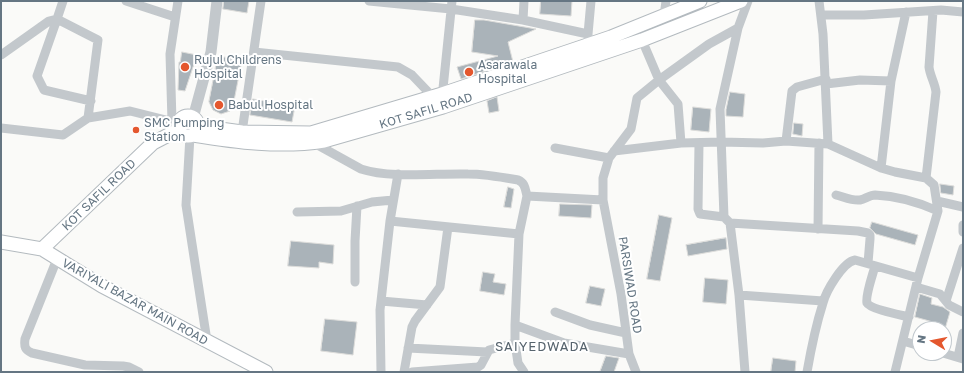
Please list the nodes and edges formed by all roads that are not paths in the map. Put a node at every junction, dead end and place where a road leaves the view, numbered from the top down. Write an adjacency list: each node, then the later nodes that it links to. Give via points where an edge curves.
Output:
1 (63, 1): 21 (street)
2 (126, 1): 20 (street)
3 (178, 1): 20 (street)
4 (218, 1): 35 (street, via 211,52)
5 (261, 1): 26 (street)
6 (369, 1): 14 (street)
7 (524, 1): 22 (street)
8 (591, 1): 24 (street)
9 (666, 1): 19 (street)
10 (700, 1): 19 (main road, KOT SAFIL ROAD)
11 (741, 1): 25 (main road, KOT SAFIL ROAD)
12 (748, 1): 23 (street)
13 (819, 1): 18 (street)
14 (451, 5): 22 (street); 32 (street)
15 (933, 11): 16 (street); 17 (street); 49 (street, via 928,68 936,92)
16 (906, 12): 18 (street); 30 (street)
17 (963, 12)
18 (821, 15): 31 (street)
19 (664, 16): 24 (main road, KOT SAFIL ROAD)
20 (176, 17): 35 (street, via 170,54)
21 (57, 19): 27 (street, via 49,21); 33 (street, via 98,40); 33 (street, via 37,76 44,90)
22 (523, 20): 24 (street)
23 (738, 28): 29 (street, via 709,44); 39 (street, via 720,109)
24 (588, 39): 28 (street); 32 (main road, KOT SAFIL ROAD)
25 (642, 40): 28 (main road, KOT SAFIL ROAD); 29 (street)
26 (254, 52): 32 (street, via 398,67 412,75); 37 (street)
27 (1, 55)
28 (590, 58): 32 (main road, KOT SAFIL ROAD)
29 (659, 80): 41 (street, via 678,104); 46 (street, via 637,98 631,129)
30 (891, 81): 31 (street); 47 (street)
31 (826, 82): 38 (street, via 797,87 792,91); 44 (street)
32 (440, 99): 37 (main road, KOT SAFIL ROAD, via 311,133); 40 (main road, KOT SAFIL ROAD)
33 (91, 101): 34 (street)
34 (88, 118): 35 (street, via 130,111); 36 (street, via 63,135)
35 (186, 127): 37 (main road, KOT SAFIL ROAD); 40 (main road, KOT SAFIL ROAD, via 241,143); 68 (main road, KOT SAFIL ROAD, via 153,143); 86 (street, via 186,205)
36 (1, 128)
37 (242, 132)
38 (786, 141): 39 (street); 42 (street)
39 (721, 142): 43 (street); 59 (street)
40 (314, 143): 48 (street, via 361,169)
41 (681, 143): 43 (street); 46 (street)
42 (819, 143): 44 (street); 63 (street)
43 (699, 144): 59 (street, via 698,209 700,214)
44 (828, 144): 47 (street)
45 (555, 148): 46 (street)
46 (612, 155): 53 (street, PARSIWAD ROAD, via 603,178)
47 (881, 168): 49 (street)
48 (398, 174): 51 (street, via 477,174 518,180 524,185); 52 (street)
49 (926, 178): 54 (street, via 934,185)
50 (836, 195): 57 (street, via 853,200 873,195 907,199)
51 (526, 196): 53 (street); 65 (street)
52 (393, 200): 55 (street); 60 (street)
53 (604, 200): 83 (street, PARSIWAD ROAD, via 622,294)
54 (937, 201): 56 (street); 57 (street)
55 (357, 206): 58 (street, via 341,211); 72 (street)
56 (963, 207)
57 (938, 211): 71 (street)
58 (297, 212)
59 (727, 220): 63 (street); 74 (street)
60 (390, 221): 62 (street); 75 (street)
61 (963, 226): 64 (street)
62 (448, 227): 65 (street); 78 (street, via 441,283)
63 (818, 228): 70 (street, via 868,233)
64 (963, 232)
65 (519, 234): 82 (street)
66 (1, 242): 68 (main road, VARIYALI BAZAR MAIN ROAD)
67 (963, 248): 77 (street)
68 (42, 250): 69 (main road, VARIYALI BAZAR MAIN ROAD)
69 (57, 259): 86 (main road, VARIYALI BAZAR MAIN ROAD); 94 (street, via 25,339 26,350 85,365 129,367)
70 (871, 265): 71 (street); 76 (street, via 855,260 847,263); 81 (street, via 867,304)
71 (918, 278): 73 (street)
72 (355, 282)
73 (916, 287): 77 (street, via 936,292); 81 (street)
74 (739, 295): 76 (street); 101 (street)
75 (381, 301): 78 (street); 96 (street)
76 (823, 301): 102 (street)
77 (946, 301): 80 (street)
78 (427, 305): 89 (street, via 415,321)
79 (555, 312): 83 (street, via 590,325)
80 (963, 312)
81 (909, 317): 85 (street)
82 (515, 324): 87 (street); 91 (street, via 564,343)
83 (626, 333): 91 (street, PARSIWAD ROAD)
84 (963, 333): 92 (street)
85 (903, 341): 88 (street); 103 (street)
86 (207, 342): 95 (main road, VARIYALI BAZAR MAIN ROAD)
87 (515, 343): 90 (street, via 492,348); 99 (street, via 518,363)
88 (912, 344)
89 (408, 348): 90 (street); 97 (street)
90 (487, 352): 93 (street)
91 (629, 354): 100 (street, PARSIWAD ROAD)
92 (961, 358)
93 (481, 368): 98 (street)
94 (139, 372)
95 (266, 372)
96 (381, 372)
97 (404, 372)
98 (412, 372)
99 (524, 372)
100 (636, 372)
101 (745, 372)
102 (807, 372)
103 (895, 372)

